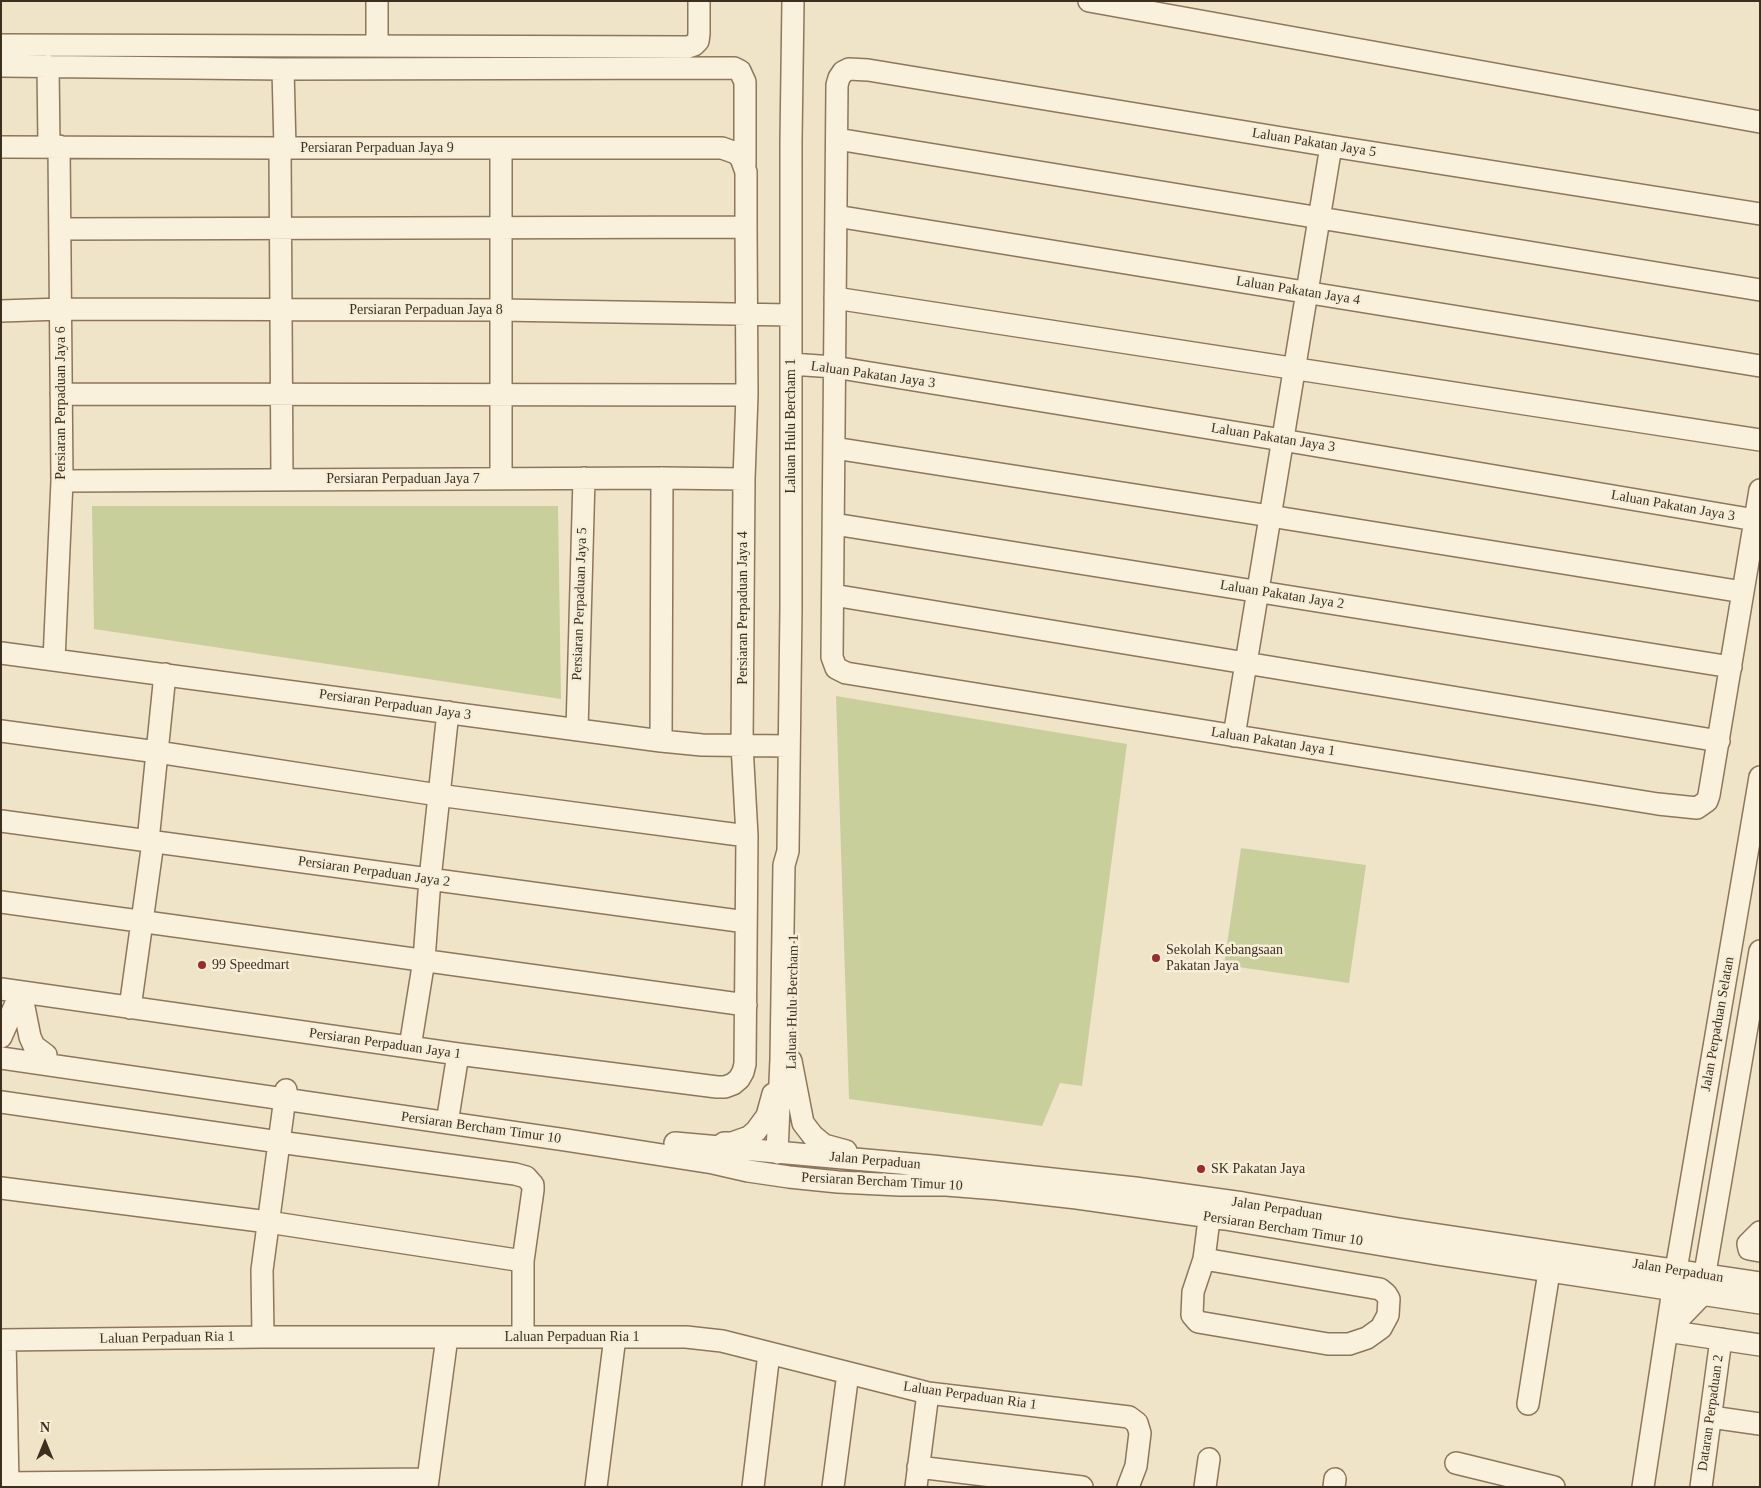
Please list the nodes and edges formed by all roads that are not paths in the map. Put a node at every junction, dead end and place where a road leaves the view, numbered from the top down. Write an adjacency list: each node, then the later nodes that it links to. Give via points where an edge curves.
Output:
1 (377, 1): 6 (street)
2 (699, 1): 6 (street, via 698,41 688,47)
3 (794, 1): 33 (street, Laluan Hulu Bercham 1, via 790,141)
4 (1089, 1): 10 (street)
5 (1, 45): 6 (street)
6 (378, 46)
7 (1, 66): 8 (street)
8 (48, 66): 9 (street); 12 (street, Persiaran Perpaduan Jaya 6)
9 (283, 69): 15 (street); 17 (street, Persiaran Perpaduan Jaya 4, via 734,68 740,71 744,82)
10 (1760, 122)
11 (837, 139): 13 (street, Laluan Pakatan Jaya 5, via 839,78 849,69); 19 (street, Laluan Pakatan Jaya 5); 20 (street)
12 (54, 146): 14 (street, Persiaran Perpaduan Jaya 9); 15 (street, Persiaran Perpaduan Jaya 9); 24 (street, Persiaran Perpaduan Jaya 6)
13 (1331, 146): 18 (street, Laluan Pakatan Jaya 5); 20 (street)
14 (1, 147)
15 (283, 148): 16 (street, Persiaran Perpaduan Jaya 9); 22 (street)
16 (501, 149): 17 (street, Persiaran Perpaduan Jaya 9, via 729,149 736,152); 23 (street)
17 (745, 165): 21 (street, Persiaran Perpaduan Jaya 4)
18 (1760, 214)
19 (836, 216): 26 (street, Laluan Pakatan Jaya 4); 27 (street, Laluan Pakatan Jaya 5)
20 (1319, 218): 25 (street); 26 (street)
21 (746, 227): 23 (street); 32 (street, Persiaran Perpaduan Jaya 4)
22 (280, 228): 23 (street); 24 (street); 31 (street)
23 (501, 228): 29 (street)
24 (60, 229): 28 (street, Persiaran Perpaduan Jaya 6)
25 (1760, 290)
26 (1307, 292): 36 (street, Laluan Pakatan Jaya 4); 37 (street)
27 (835, 298): 35 (street, Laluan Pakatan Jaya 5); 37 (street)
28 (61, 310): 30 (street, Persiaran Perpaduan Jaya 8); 31 (street, Persiaran Perpaduan Jaya 8); 38 (street, Persiaran Perpaduan Jaya 6)
29 (501, 310): 31 (street, Persiaran Perpaduan Jaya 8); 32 (street, Persiaran Perpaduan Jaya 8); 40 (street)
30 (1, 311)
31 (281, 311): 39 (street)
32 (746, 314): 33 (street, Persiaran Perpaduan Jaya 8); 41 (street, Persiaran Perpaduan Jaya 4)
33 (792, 315): 34 (street, Laluan Hulu Bercham 1)
34 (790, 364): 35 (street, Laluan Pakatan Jaya 3); 70 (street, Laluan Hulu Bercham 1)
35 (834, 366): 42 (street, Laluan Pakatan Jaya 3); 44 (street, Laluan Pakatan Jaya 5)
36 (1760, 366)
37 (1294, 369): 42 (street); 43 (street)
38 (61, 394): 39 (street); 50 (street, Persiaran Perpaduan Jaya 6)
39 (282, 394): 40 (street); 48 (street)
40 (501, 394): 41 (street); 45 (street)
41 (747, 395): 49 (street, Persiaran Perpaduan Jaya 4)
42 (1282, 440): 52 (street); 53 (street, Laluan Pakatan Jaya 3)
43 (1760, 440)
44 (834, 448): 52 (street); 54 (street, Laluan Pakatan Jaya 5)
45 (501, 478): 46 (street, Persiaran Perpaduan Jaya 7); 48 (street, Persiaran Perpaduan Jaya 7)
46 (584, 478): 47 (street, Persiaran Perpaduan Jaya 7); 65 (street, Persiaran Perpaduan Jaya 5)
47 (662, 478): 49 (street, Persiaran Perpaduan Jaya 7); 67 (street)
48 (282, 479): 50 (street, Persiaran Perpaduan Jaya 7)
49 (744, 479): 69 (street, Persiaran Perpaduan Jaya 4)
50 (62, 481): 59 (street, Persiaran Perpaduan Jaya 6)
51 (1760, 490): 53 (street)
52 (1270, 516): 55 (street); 56 (street)
53 (1755, 520): 56 (street)
54 (834, 524): 55 (street, Laluan Pakatan Jaya 2); 57 (street, Laluan Pakatan Jaya 5)
55 (1258, 591): 60 (street); 61 (street, Laluan Pakatan Jaya 2)
56 (1743, 592): 61 (street)
57 (833, 595): 60 (street); 66 (street, Laluan Pakatan Jaya 1, via 832,657 836,668 846,673)
58 (1, 652): 59 (street, Persiaran Perpaduan Jaya 3)
59 (54, 660): 62 (street, Persiaran Perpaduan Jaya 3)
60 (1246, 663): 66 (street); 68 (street)
61 (1731, 667): 68 (street)
62 (166, 674): 63 (street, Persiaran Perpaduan Jaya 3); 71 (street)
63 (448, 712): 65 (street, Persiaran Perpaduan Jaya 3); 73 (street)
64 (1, 730): 71 (street)
65 (577, 730): 67 (street, Persiaran Perpaduan Jaya 3)
66 (1234, 736): 68 (street, Laluan Pakatan Jaya 1, via 1691,808 1703,805 1709,795)
67 (661, 741): 69 (street, Persiaran Perpaduan Jaya 3)
68 (1719, 741)
69 (742, 745): 70 (street, Persiaran Perpaduan Jaya 3); 75 (street, Persiaran Perpaduan Jaya 4)
70 (789, 746): 93 (street, Laluan Hulu Bercham 1, via 788,851 784,865)
71 (157, 752): 73 (street); 76 (street)
72 (1760, 777): 110 (street, Jalan Perpaduan Selatan)
73 (438, 795): 75 (street); 77 (street)
74 (1, 822): 76 (street, Persiaran Perpaduan Jaya 2)
75 (747, 836): 80 (street, Persiaran Perpaduan Jaya 4)
76 (150, 842): 77 (street, Persiaran Perpaduan Jaya 2); 79 (street)
77 (430, 879): 80 (street, Persiaran Perpaduan Jaya 2); 82 (street)
78 (1, 902): 79 (street)
79 (142, 921): 82 (street); 85 (street)
80 (746, 922): 84 (street, Persiaran Perpaduan Jaya 4)
81 (1760, 951): 113 (street, Jalan Perpaduan Selatan)
82 (424, 960): 84 (street); 87 (street)
83 (11, 991): 85 (street, Persiaran Perpaduan Jaya 1); 86 (street); 91 (street, via 34,1046)
84 (746, 1006): 89 (street, Persiaran Perpaduan Jaya 4)
85 (130, 1008): 87 (street, Persiaran Perpaduan Jaya 1)
86 (1, 1037)
87 (410, 1047): 90 (street, Persiaran Perpaduan Jaya 1)
88 (1, 1048): 91 (street, Persiaran Bercham Timur 10)
89 (745, 1052): 90 (street, Persiaran Perpaduan Jaya 1, via 743,1072 733,1084 725,1087)
90 (458, 1054): 96 (street)
91 (46, 1055): 94 (street, Persiaran Bercham Timur 10)
92 (1, 1058): 94 (street, Persiaran Bercham Timur 10)
93 (786, 1060): 97 (street, via 767,1116 749,1137 732,1143); 99 (street, Laluan Hulu Bercham 1); 101 (street, via 803,1124 824,1145 851,1153)
94 (285, 1095): 96 (street, Persiaran Bercham Timur 10); 98 (street)
95 (1, 1102): 98 (street)
96 (448, 1118): 97 (street, Persiaran Bercham Timur 10); 100 (street, Persiaran Bercham Timur 10)
97 (646, 1141): 99 (street, Persiaran Bercham Timur 10)
98 (279, 1142): 105 (street); 109 (street, via 526,1177 533,1190)
99 (784, 1157): 100 (street, via 770,1165); 101 (street, Jalan Perpaduan); 102 (street, via 796,1168)
100 (713, 1163): 102 (street, Persiaran Bercham Timur 10, via 748,1171 838,1182)
101 (934, 1166): 104 (street, Jalan Perpaduan, via 1054,1178)
102 (946, 1185): 104 (street, Persiaran Bercham Timur 10)
103 (1, 1188): 105 (street)
104 (1211, 1208): 106 (street, Jalan Perpaduan); 107 (street, Persiaran Bercham Timur 10); 108 (street)
105 (268, 1222): 109 (street); 117 (street, via 262,1270)
106 (1399, 1229): 107 (street, via 1407,1244 1431,1248); 110 (street, Jalan Perpaduan)
107 (1436, 1254): 111 (street, Persiaran Bercham Timur 10)
108 (1204, 1259): 108 (street, via 1197,1277 1192,1308 1198,1322 1328,1344 1349,1344 1381,1328 1388,1315 1389,1299 1380,1289)
109 (523, 1261): 119 (street)
110 (1676, 1270): 113 (street, Jalan Perpaduan); 114 (street, Jalan Perpaduan Selatan)
111 (1549, 1272): 114 (street, Persiaran Bercham Timur 10); 127 (street)
112 (1760, 1283): 113 (street, Jalan Perpaduan)
113 (1704, 1286): 114 (street, Jalan Perpaduan); 115 (street, Jalan Perpaduan); 116 (street)
114 (1673, 1291): 116 (street)
115 (1760, 1303)
116 (1667, 1331): 121 (street); 143 (street)
117 (263, 1337): 118 (street, Laluan Perpaduan Ria 1); 122 (street, Laluan Perpaduan Ria 1)
118 (447, 1337): 119 (street, Laluan Perpaduan Ria 1); 134 (street)
119 (523, 1337): 120 (street, Laluan Perpaduan Ria 1)
120 (615, 1337): 124 (street, Laluan Perpaduan Ria 1, via 686,1337 722,1341); 136 (street)
121 (1721, 1339): 123 (street); 128 (street, Dataran Perpaduan 2)
122 (3, 1340): 133 (street)
123 (1760, 1345)
124 (769, 1353): 125 (street, Laluan Perpaduan Ria 1); 137 (street)
125 (848, 1373): 126 (street, Laluan Perpaduan Ria 1); 138 (street)
126 (928, 1393): 132 (street); 140 (street, Laluan Perpaduan Ria 1, via 1133,1419 1140,1432 1136,1466)
127 (1528, 1404)
128 (1711, 1417): 129 (street); 144 (street, Dataran Perpaduan 2)
129 (1760, 1424)
130 (1209, 1459): 141 (street)
131 (1456, 1463): 142 (street)
132 (917, 1477): 139 (street)
133 (5, 1483): 135 (street)
134 (428, 1483): 135 (street)
135 (159, 1484)
136 (596, 1487)
137 (753, 1487)
138 (833, 1487)
139 (1082, 1487)
140 (1128, 1487)
141 (1205, 1487)
142 (1554, 1487)
143 (1643, 1487)
144 (1701, 1487)

